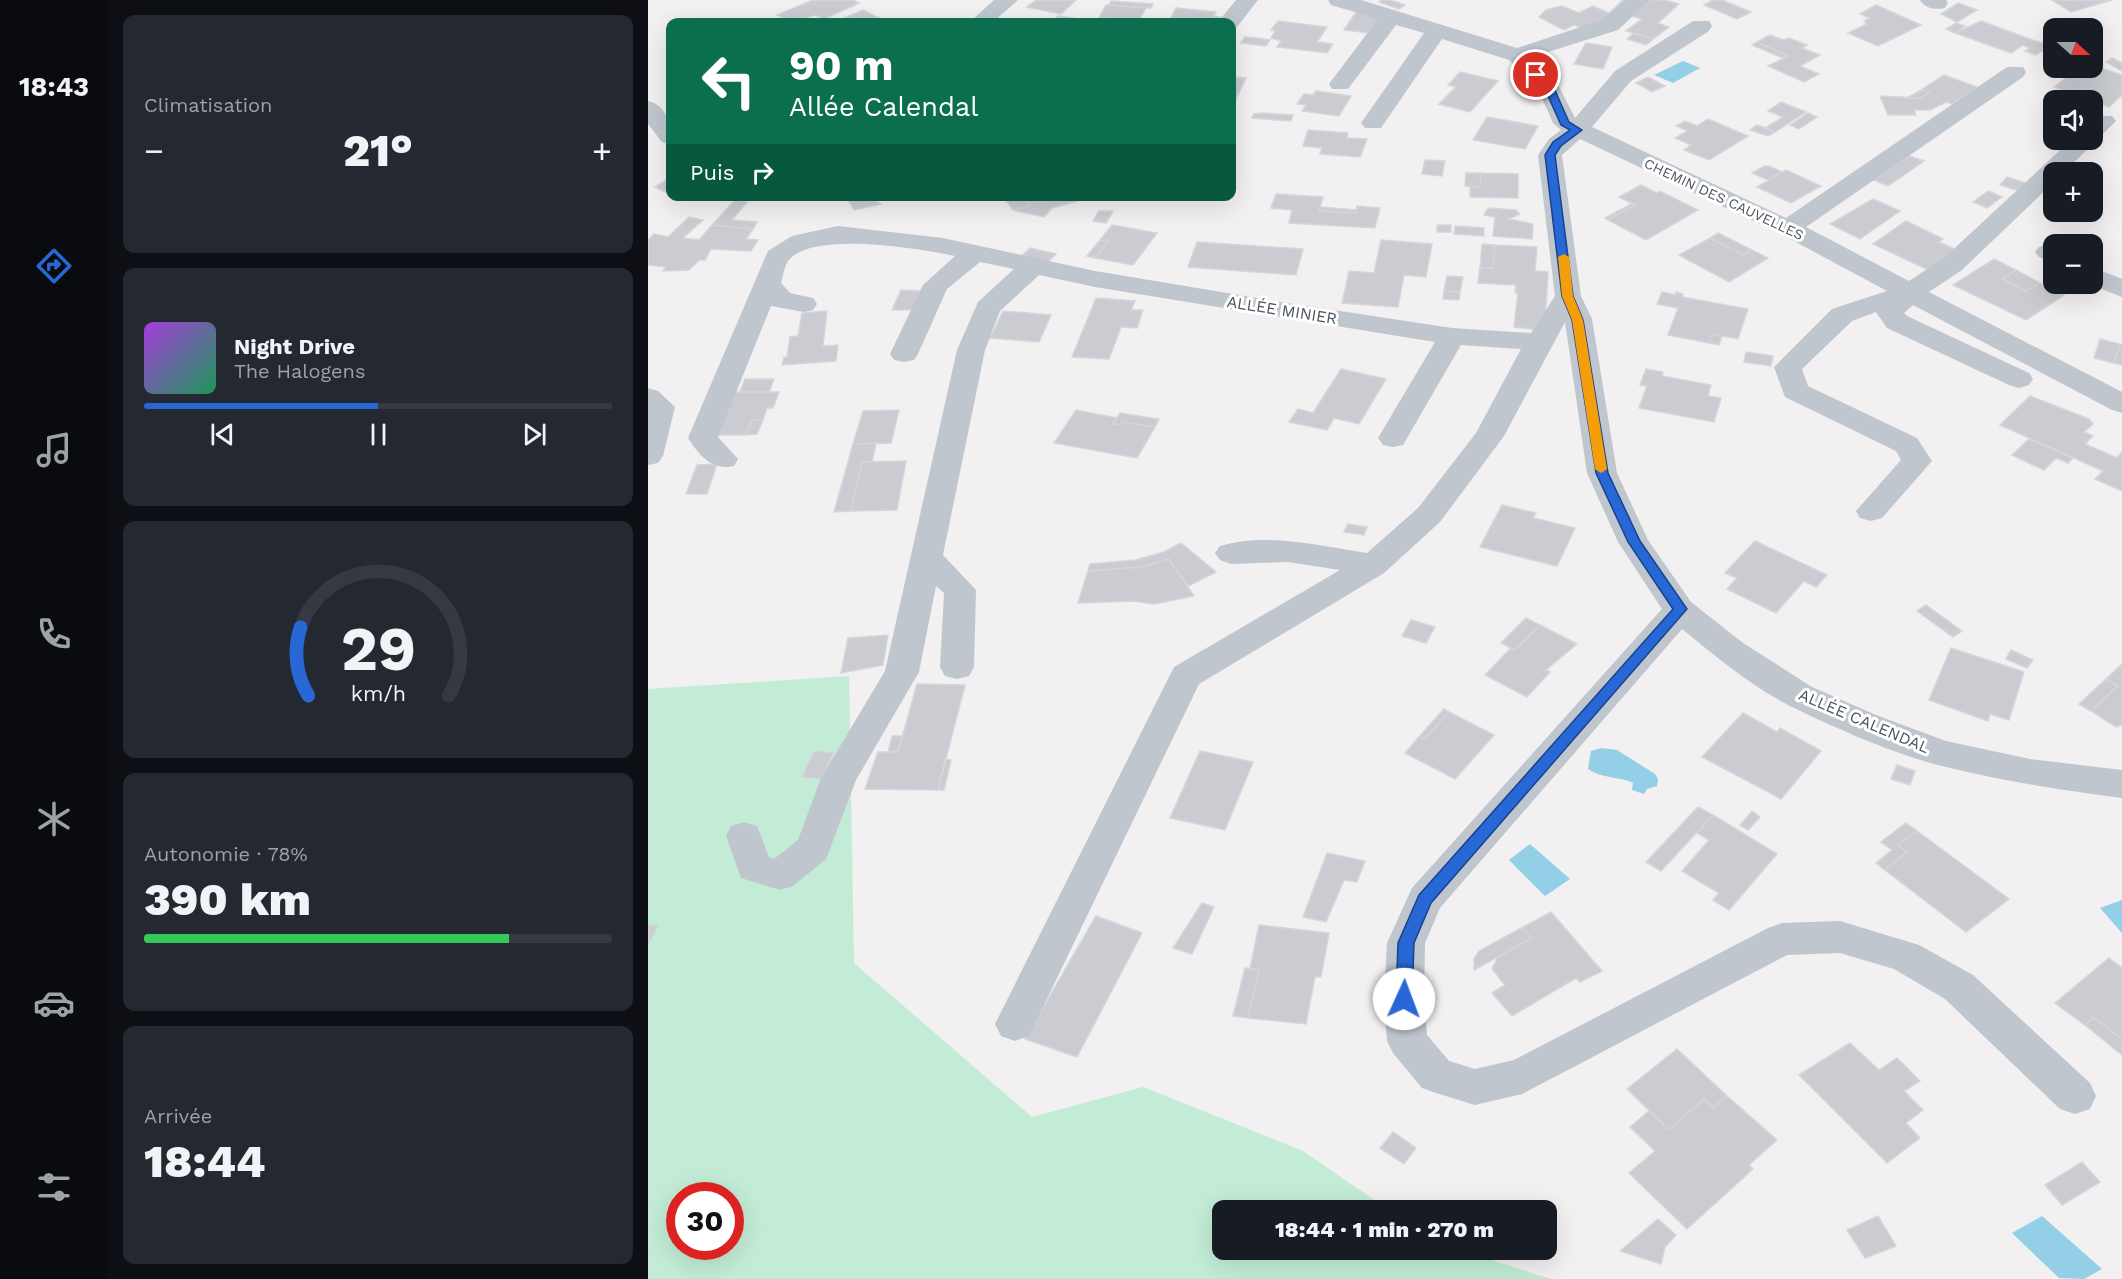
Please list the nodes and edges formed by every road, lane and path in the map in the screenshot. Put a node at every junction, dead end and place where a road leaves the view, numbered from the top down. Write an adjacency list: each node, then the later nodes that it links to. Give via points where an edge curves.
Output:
1 (1007, 0): 6 (street)
2 (1247, 0): 7 (street)
3 (1639, 0): 10 (street, via 1610,25)
4 (1355, 2): 5 (street, CHEMIN DES CAUVELLES)
5 (1391, 17): 9 (street, CHEMIN DES CAUVELLES); 12 (street)
6 (986, 18)
7 (1232, 18)
8 (1701, 26): 15 (street, via 1623,76)
9 (1436, 32): 10 (street, CHEMIN DES CAUVELLES); 14 (street)
10 (1517, 55): 15 (street, CHEMIN DES CAUVELLES, via 1548,86 1565,123)
11 (2015, 72): 18 (street)
12 (1340, 84)
13 (648, 108): 16 (street)
14 (1373, 123)
15 (1577, 130): 18 (street, CHEMIN DES CAUVELLES); 25 (street, ALLÉE CALENDAL, via 1557,144 1550,155)
16 (666, 132)
17 (2073, 150): 24 (street, via 1953,264)
18 (1788, 228): 24 (street, CHEMIN DES CAUVELLES)
19 (974, 254): 20 (street, ALLÉE MINIER); 22 (street, ALLÉE MINIER, via 943,246 838,234 801,241 777,258); 29 (street, via 936,285)
20 (1032, 267): 27 (street, ALLÉE MINIER); 38 (street, via 988,308 970,350)
21 (2103, 280): 23 (street)
22 (767, 284): 26 (street, via 781,300); 35 (street, ALLÉE MINIER, via 703,438)
23 (2122, 290)
24 (1912, 291): 30 (street, via 1889,312 1897,322); 32 (street, CHEMIN DES CAUVELLES); 36 (street, via 1842,315 1788,367 1795,392 1907,445 1917,461)
25 (1568, 296): 28 (street); 40 (street, ALLÉE CALENDAL, via 1578,320 1602,473 1634,542)
26 (804, 304)
27 (1452, 336): 28 (street, ALLÉE MINIER); 33 (street)
28 (1539, 342): 39 (street, via 1489,436 1430,515)
29 (904, 354)
30 (2019, 379)
31 (648, 397): 34 (street, via 661,407)
32 (2122, 404)
33 (1393, 438)
34 (648, 456)
35 (723, 459)
36 (1871, 512)
37 (1231, 553): 39 (street, via 1288,551)
38 (927, 558): 41 (street, via 960,590); 43 (street, via 902,672 839,778 813,849 780,874 754,868)
39 (1373, 565): 44 (street, via 1186,676)
40 (1680, 609): 42 (street, ALLÉE CALENDAL, via 1731,651 1800,696 1864,724 1941,753 2030,772); 45 (street, via 1425,899 1406,943 1407,1041 1436,1075 1475,1087 1522,1076 1782,939 1840,937 1905,956 1959,987)
41 (957, 667)
42 (2122, 784)
43 (744, 836)
44 (1016, 1024)
45 (2075, 1096)

